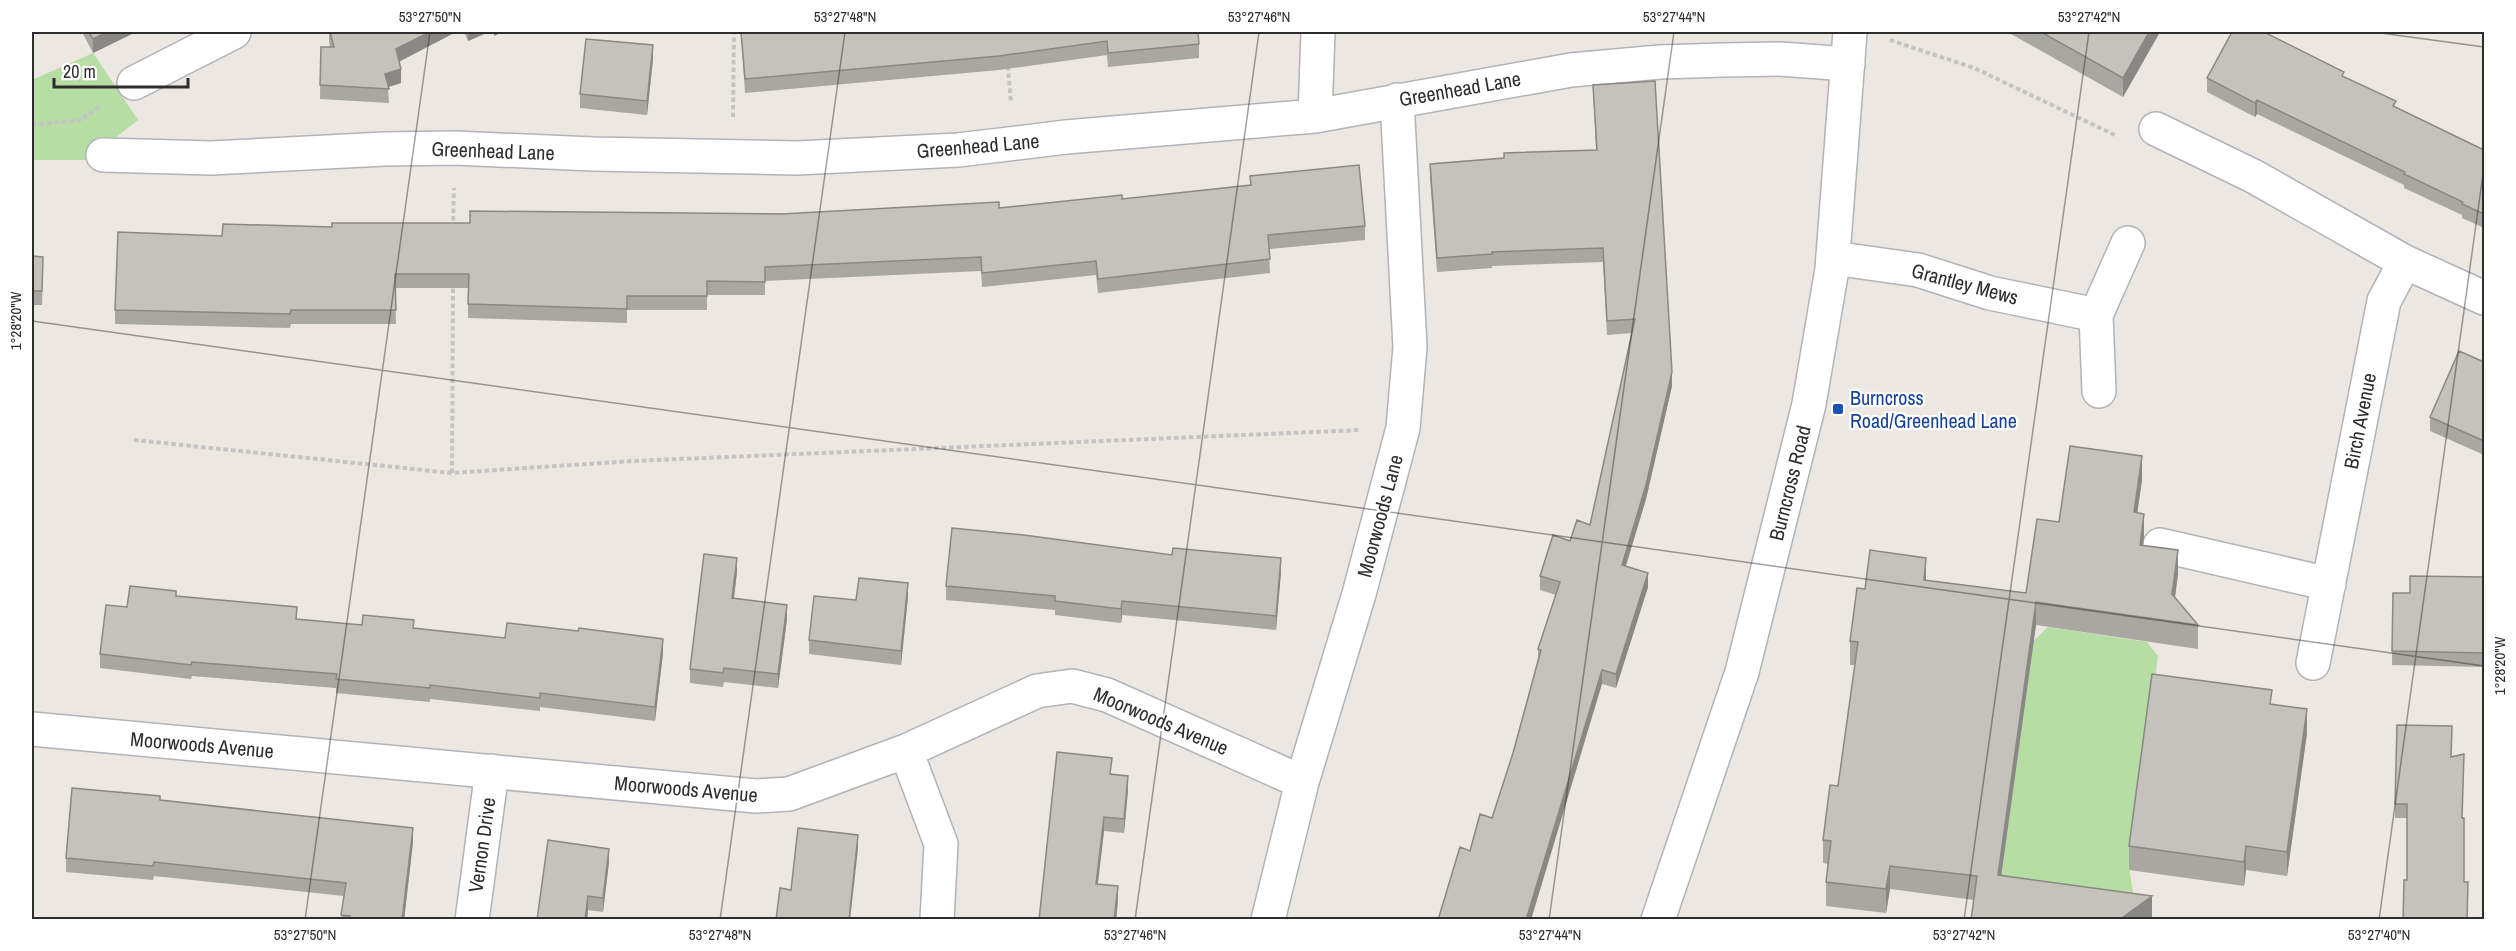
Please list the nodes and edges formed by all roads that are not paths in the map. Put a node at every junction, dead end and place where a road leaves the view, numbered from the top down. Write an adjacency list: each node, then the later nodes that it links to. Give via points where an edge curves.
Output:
1 (234, 32): 5 (street)
2 (1318, 32): 7 (street)
3 (1850, 32): 4 (street, Burncross Road)
4 (1848, 64): 6 (street, Greenhead Lane, via 1780,59 1649,63 1571,70); 11 (street, Burncross Road)
5 (134, 83)
6 (1397, 100): 7 (street, Greenhead Lane); 22 (street, Moorwoods Lane, via 1410,347 1403,428 1359,594)
7 (1315, 116): 9 (street, Greenhead Lane, via 958,150 809,157 454,148 211,158)
8 (2156, 129): 12 (street, via 2253,176)
9 (103, 155)
10 (2127, 243): 14 (street)
11 (1833, 258): 14 (street, Grantley Mews, via 1918,270 1990,293); 26 (street, Burncross Road, via 1809,404 1743,672)
12 (2405, 262): 13 (street); 17 (street, Birch Avenue, via 2384,301)
13 (2484, 298)
14 (2096, 315): 15 (street)
15 (2098, 391)
16 (2160, 545): 17 (street)
17 (2329, 584): 18 (street, Birch Avenue)
18 (2313, 663)
19 (32, 729): 21 (street, Moorwoods Avenue)
20 (906, 751): 21 (street, Moorwoods Avenue, via 789,794 756,796); 22 (street, Moorwoods Avenue, via 1037,691 1072,686 1107,695); 24 (street, via 941,843)
21 (492, 771): 23 (street, Vernon Drive)
22 (1302, 782): 25 (street, Moorwoods Lane)
23 (472, 920)
24 (937, 920)
25 (1268, 920)
26 (1658, 920)

